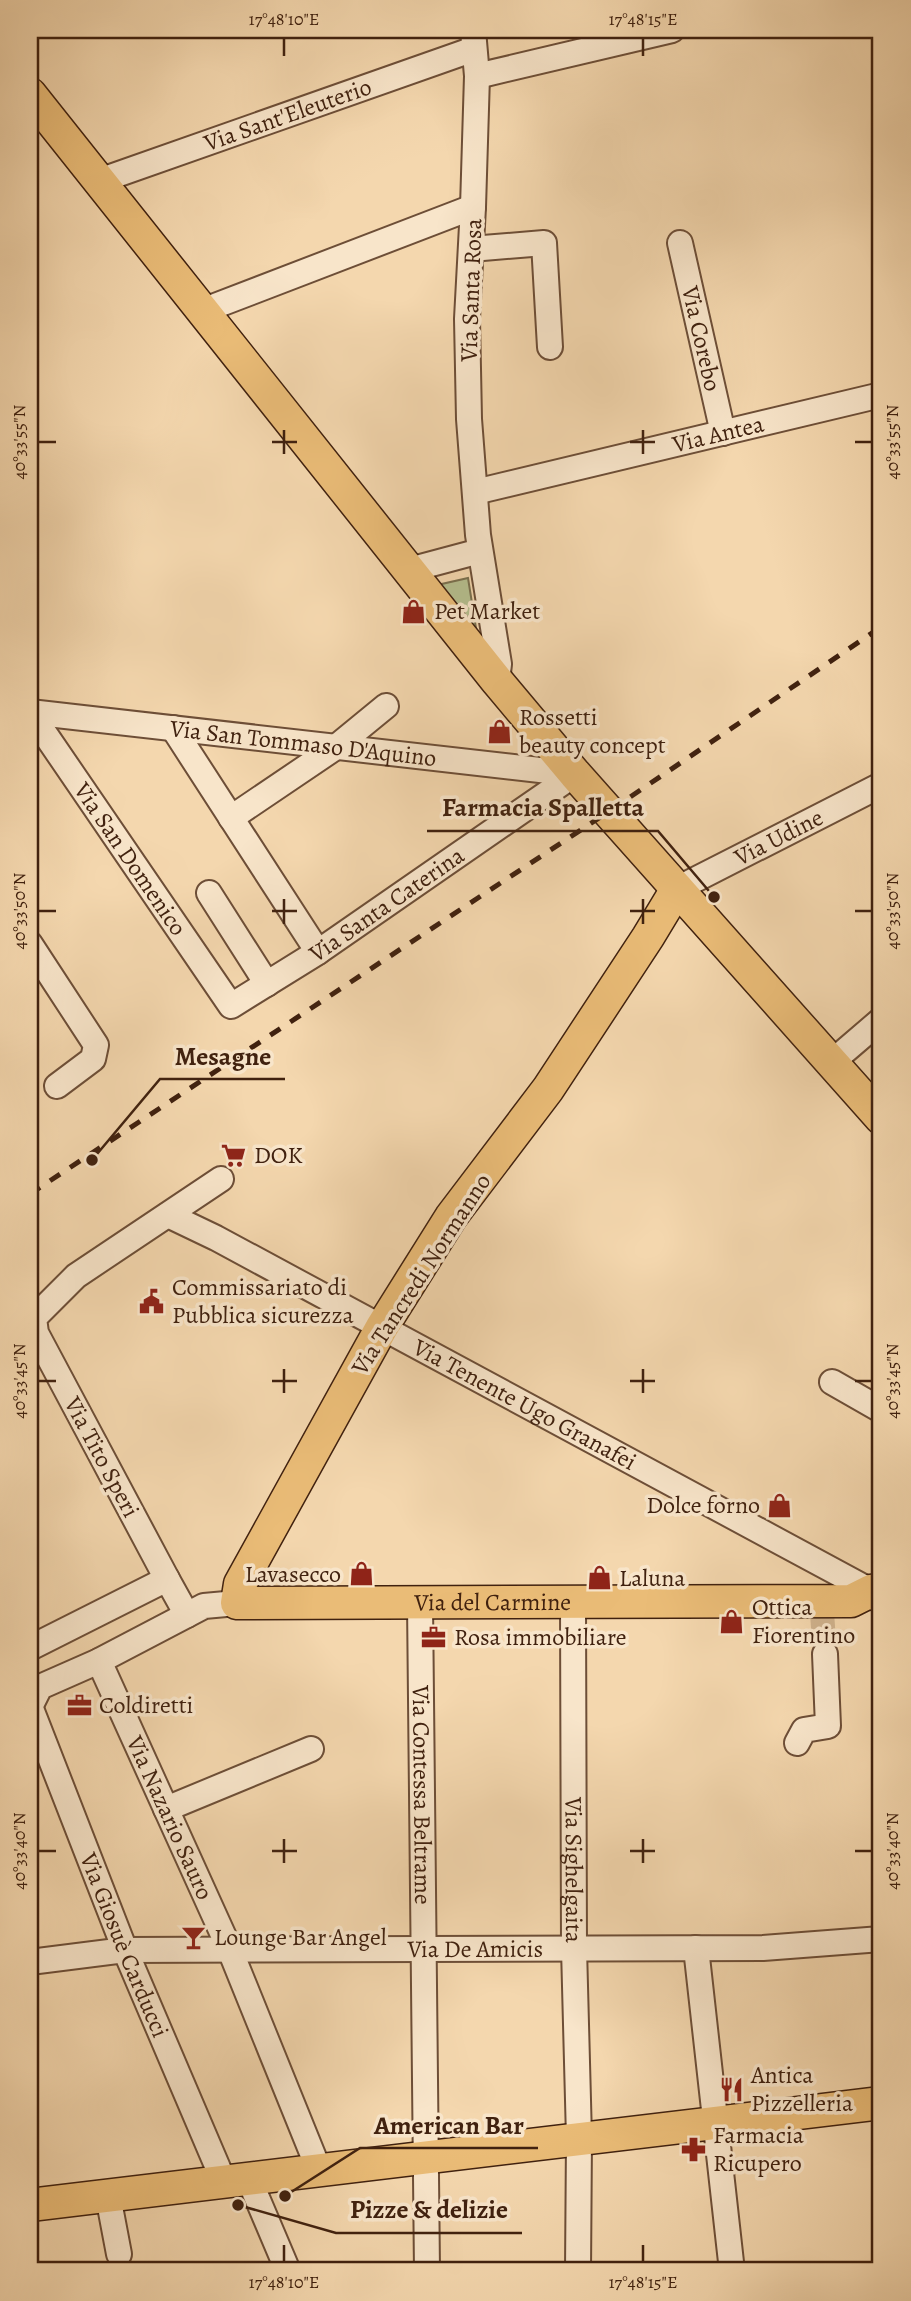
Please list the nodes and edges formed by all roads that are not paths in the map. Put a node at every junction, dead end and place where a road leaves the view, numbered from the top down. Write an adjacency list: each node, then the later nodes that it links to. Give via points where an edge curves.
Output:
1 (671, 30): 3 (street)
2 (474, 39): 3 (street, Via Santa Rosa); 5 (street, Via Sant'Eleuterio)
3 (477, 75): 6 (street, Via Santa Rosa)
4 (30, 94): 5 (main road)
5 (99, 181): 9 (main road)
6 (473, 207): 8 (street, Via Santa Rosa); 9 (street)
7 (680, 243): 12 (street, Via Corebo)
8 (471, 249): 10 (street, via 544,243); 13 (street, Via Santa Rosa, via 467,319)
9 (202, 310): 15 (main road)
10 (550, 347)
11 (881, 395): 12 (street, Via Antea)
12 (723, 433): 13 (street, Via Antea)
13 (475, 492): 14 (street, Via Santa Rosa)
14 (480, 551): 15 (street); 16 (street, Via Santa Rosa, via 499,664)
15 (409, 570): 16 (main road)
16 (497, 681): 21 (main road)
17 (386, 706): 20 (street)
18 (30, 712): 19 (street, Via San Tommaso D'Aquino); 29 (street, Via San Domenico)
19 (173, 728): 20 (street, Via San Tommaso D'Aquino); 23 (street)
20 (336, 747): 21 (street, Via San Tommaso D'Aquino); 23 (street)
21 (575, 774): 24 (main road); 27 (street, Via Santa Caterina)
22 (881, 785): 24 (street, Via Udine)
23 (231, 818): 27 (street)
24 (677, 889): 31 (main road); 36 (main road, Via Tancredi Normanno, via 548,1089 451,1217)
25 (209, 893): 28 (street)
26 (30, 944): 32 (street, via 96,1045 93,1059)
27 (318, 952): 28 (street, Via Santa Caterina)
28 (267, 984): 29 (street, Via Santa Caterina)
29 (231, 1006)
30 (881, 1020): 31 (street)
31 (832, 1062): 33 (main road)
32 (57, 1086)
33 (881, 1118)
34 (221, 1179): 35 (street, Via Tito Speri)
35 (168, 1215): 36 (street, Via Tenente Ugo Granafei); 39 (street, Via Tito Speri, via 76,1276 34,1318 36,1334)
36 (382, 1327): 40 (street, Via Tenente Ugo Granafei); 42 (main road, Via Tancredi Normanno, via 240,1584)
37 (832, 1382): 38 (street)
38 (881, 1409)
39 (167, 1579): 44 (street); 45 (street)
40 (876, 1594): 41 (main road, Via del Carmine, via 822,1607)
41 (573, 1602): 43 (main road, Via del Carmine); 54 (street, Via Sighelgaita)
42 (237, 1603): 43 (main road, Via del Carmine); 44 (street, via 204,1606)
43 (420, 1603): 53 (street, Via Contessa Beltrame)
44 (187, 1615): 47 (street)
45 (30, 1648)
46 (825, 1654): 49 (street, via 828,1726 804,1730)
47 (99, 1661): 48 (street, via 40,1687); 51 (street, Via Nazario Sauro)
48 (30, 1707): 56 (street, Via Giosuè Carducci)
49 (797, 1743)
50 (311, 1749): 51 (street)
51 (166, 1809): 57 (street, Via Nazario Sauro)
52 (881, 1939): 55 (street, Via De Amicis)
53 (423, 1948): 54 (street, Via De Amicis); 57 (street, Via De Amicis); 62 (street, Via Contessa Beltrame)
54 (574, 1948): 55 (street, Via De Amicis); 61 (street, Via Sighelgaita)
55 (696, 1948): 60 (street)
56 (125, 1950): 57 (street, Via De Amicis); 58 (street, Via De Amicis); 64 (street, Via Giosuè Carducci)
57 (230, 1950): 63 (street, Via Nazario Sauro)
58 (30, 1962)
59 (881, 2103): 60 (main road)
60 (714, 2122): 61 (main road); 71 (street)
61 (579, 2138): 62 (main road); 70 (street, Via Sighelgaita)
62 (425, 2158): 63 (main road); 69 (street, Via Contessa Beltrame)
63 (319, 2170): 64 (main road)
64 (236, 2180): 65 (main road); 68 (street, Via Giosuè Carducci)
65 (108, 2196): 66 (main road); 67 (street)
66 (30, 2205)
67 (120, 2254)
68 (288, 2271)
69 (427, 2271)
70 (578, 2271)
71 (732, 2271)

